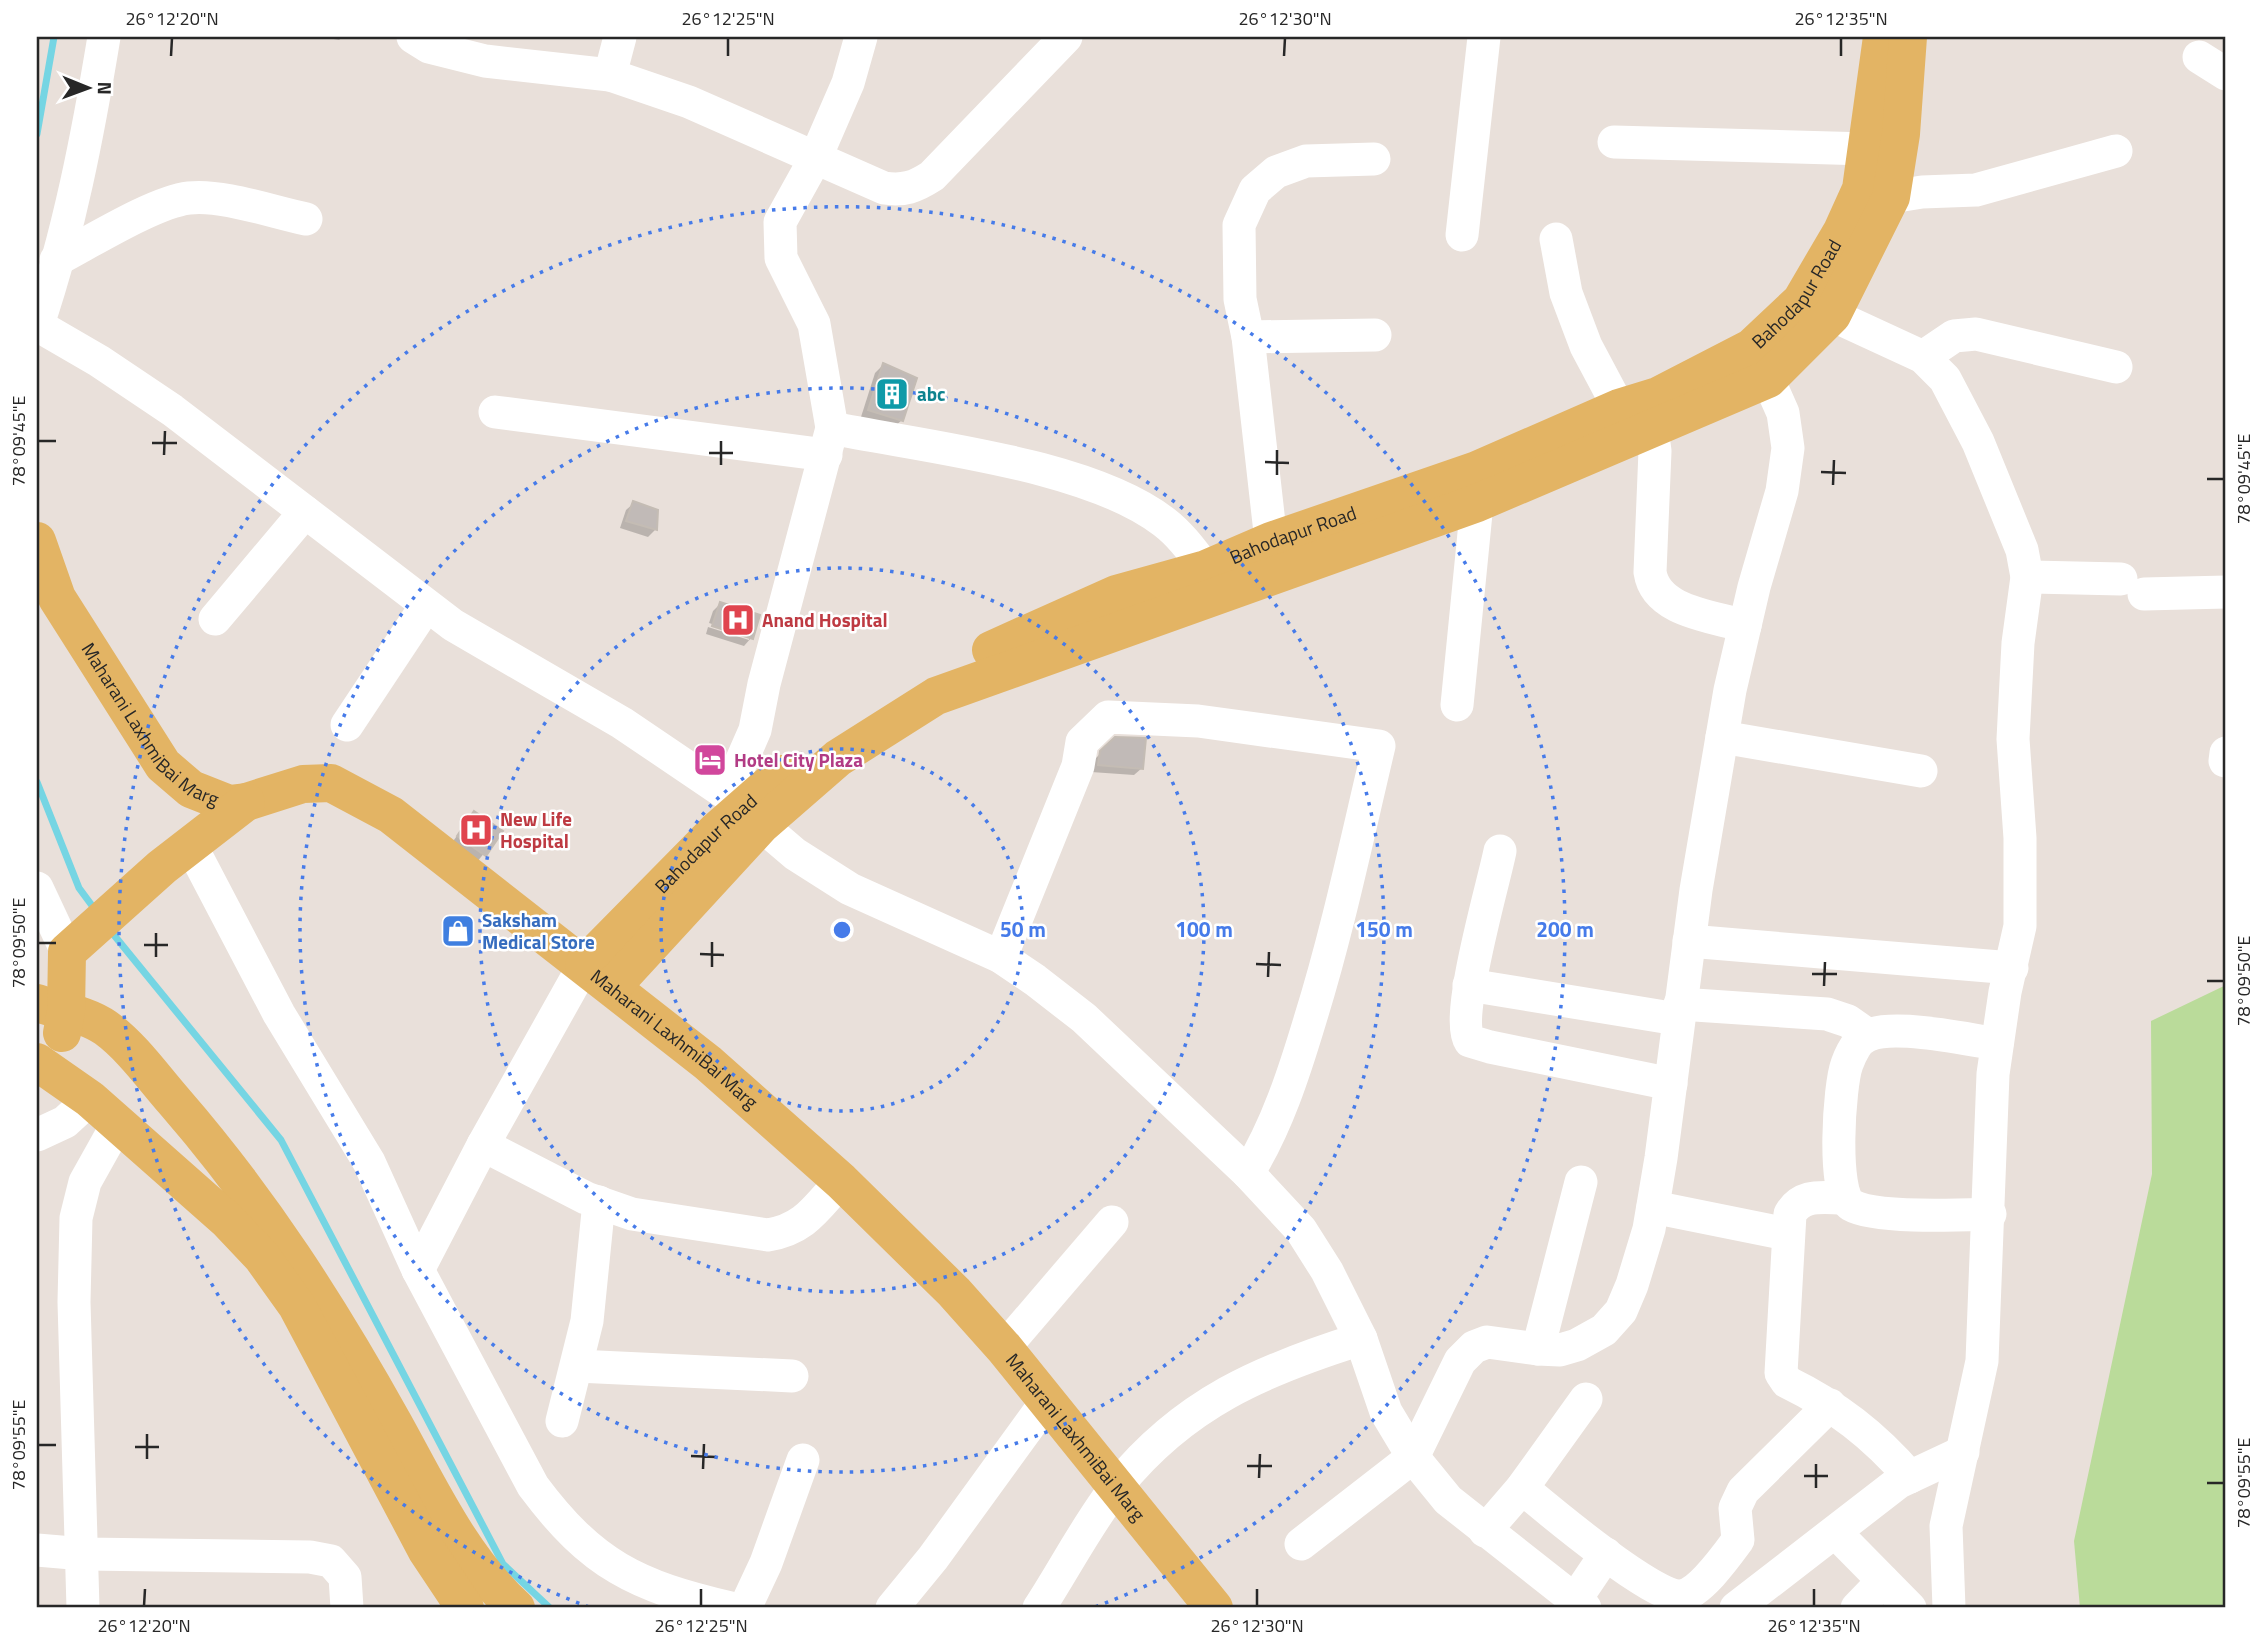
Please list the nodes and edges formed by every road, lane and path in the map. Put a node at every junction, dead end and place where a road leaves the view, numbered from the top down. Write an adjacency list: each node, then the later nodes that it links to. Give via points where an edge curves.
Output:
1 (103, 37): 19 (street, via 91,116)
2 (413, 37): 9 (street, via 429,47 485,61)
3 (620, 37): 9 (street)
4 (860, 37): 13 (street, via 848,83)
5 (1066, 37): 13 (street, via 932,176 914,187 884,188)
6 (1484, 37): 17 (street)
7 (1882, 37): 11 (main road, Bahodapur Road)
8 (1908, 37): 15 (main road)
9 (610, 75): 13 (street, via 689,102)
10 (1614, 142): 11 (street)
11 (1868, 149): 27 (main road, Bahodapur Road, via 1861,190 1801,301 1751,348 1658,396)
12 (2116, 150): 15 (street, via 1976,190)
13 (815, 159): 30 (street, via 780,222 778,242 781,258 814,324)
14 (1374, 159): 23 (street, via 1306,161 1276,172 1255,190 1239,225 1240,299)
15 (1891, 197): 20 (main road)
16 (306, 219): 19 (street, via 209,198 187,198)
17 (1462, 235)
18 (1556, 239): 27 (street, via 1576,320)
19 (56, 260): 21 (street)
20 (1832, 316): 24 (street); 26 (main road)
21 (37, 326): 32 (street, via 172,410)
22 (1375, 335): 23 (street)
23 (1248, 337): 34 (street)
24 (1923, 357): 25 (street, via 1954,336 1976,334); 36 (street, via 1945,379 1978,442 2022,550)
25 (2116, 367)
26 (1768, 379): 29 (main road); 40 (street, via 1783,413 1788,448 1782,491)
27 (1619, 408): 34 (main road, Bahodapur Road, via 1477,470)
28 (495, 412): 30 (street)
29 (1652, 429): 31 (main road); 40 (street, via 1652,585 1660,596 1680,607)
30 (829, 442): 35 (street, via 1032,467 1094,486 1161,520 1180,535); 46 (street, via 764,684)
31 (1477, 503): 41 (street); 46 (main road, via 936,696 838,758)
32 (305, 512): 38 (street); 39 (street)
33 (37, 541): 45 (main road, Maharani LaxhmiBai Marg, via 57,598 163,765 191,789 229,804)
34 (1271, 541): 35 (main road, Bahodapur Road)
35 (1206, 569): 46 (main road, Bahodapur Road, via 1116,594 909,685 828,736)
36 (2027, 577): 37 (street); 53 (street, via 2013,739 2020,926)
37 (2226, 592)
38 (426, 606): 42 (street); 46 (street, via 622,723)
39 (215, 619)
40 (1745, 626): 43 (street)
41 (1457, 705)
42 (346, 725)
43 (1723, 737): 44 (street); 51 (street)
44 (1921, 771)
45 (246, 802): 47 (main road); 54 (main road, Maharani LaxhmiBai Marg, via 303,783 331,783 357,794 391,815)
46 (743, 809): 52 (street, via 795,854 850,889); 54 (main road, Bahodapur Road)
47 (191, 845): 50 (main road); 75 (street, via 279,1014 369,1162)
48 (1500, 851): 55 (street)
49 (37, 888): 50 (street)
50 (91, 931): 57 (main road)
51 (1689, 941): 53 (street); 56 (street)
52 (1001, 957): 66 (street, via 1084,1018); 66 (street, via 1078,766 1082,742 1108,717 1198,721 1379,746 1325,972 1298,1062 1268,1142)
53 (2012, 968): 59 (street)
54 (598, 976): 65 (street); 67 (main road, Maharani LaxhmiBai Marg, via 708,1063)
55 (1469, 985): 56 (street); 62 (street, via 1464,1023 1470,1041)
56 (1679, 1011): 58 (street, via 1827,1014); 62 (street)
57 (63, 1016): 60 (main road, via 107,1029); 61 (main road)
58 (1868, 1035): 59 (street, via 1890,1031); 69 (street, via 1857,1044 1846,1065 1840,1117)
59 (1997, 1044): 72 (street)
60 (132, 1053): 63 (main road, via 135,1072 130,1090); 102 (main road, via 282,1237 322,1298 446,1518 498,1591)
61 (46, 1068): 63 (main road)
62 (1671, 1084): 71 (street)
63 (102, 1109): 64 (street); 96 (street, via 76,1218 74,1302); 101 (main road, via 262,1257 297,1306 427,1551)
64 (37, 1135)
65 (483, 1146): 70 (street); 75 (street)
66 (1248, 1173): 76 (street, via 1301,1230)
67 (841, 1181): 70 (street, via 789,1231 768,1235 632,1213); 77 (main road, Maharani LaxhmiBai Marg)
68 (1580, 1182): 78 (street)
69 (1844, 1198): 72 (street, via 1868,1210); 74 (street, via 1797,1202)
70 (599, 1202): 79 (street, via 587,1321)
71 (1653, 1207): 74 (street); 78 (street, via 1621,1311 1604,1330 1577,1345)
72 (1990, 1214): 85 (street, via 1982,1361)
73 (1112, 1222): 77 (street)
74 (1787, 1234): 83 (street, via 1782,1373 1787,1382)
75 (418, 1270): 103 (street, via 533,1486 557,1518 585,1546 626,1575 678,1596)
76 (1361, 1339): 86 (street, via 1386,1412); 89 (street, via 1260,1374 1220,1395 1181,1420)
77 (1004, 1348): 82 (main road, Maharani LaxhmiBai Marg)
78 (1538, 1349): 86 (street, via 1503,1342 1474,1347 1460,1361)
79 (577, 1366): 80 (street); 84 (street)
80 (792, 1376)
81 (1586, 1399): 90 (street)
82 (1047, 1401): 89 (main road, Maharani LaxhmiBai Marg); 105 (street)
83 (1830, 1405): 88 (street, via 1882,1444); 95 (street, via 1743,1491 1735,1508 1738,1540 1690,1593 1671,1595)
84 (562, 1421)
85 (1963, 1452): 88 (street); 111 (street, via 1946,1526)
86 (1413, 1457): 91 (street, via 1448,1500); 93 (street)
87 (803, 1460): 104 (street)
88 (1910, 1477): 92 (street)
89 (1117, 1486): 106 (street); 107 (main road, Maharani LaxhmiBai Marg)
90 (1522, 1488): 91 (street); 95 (street)
91 (1485, 1531): 98 (street)
92 (1836, 1533): 97 (street); 108 (street)
93 (1301, 1544)
94 (37, 1550): 96 (street)
95 (1606, 1554): 98 (street)
96 (84, 1555): 99 (street); 100 (street, via 331,1561 345,1577)
97 (1883, 1581): 109 (street); 110 (street)
98 (1580, 1604)
99 (83, 1608)
100 (347, 1608)
101 (465, 1608)
102 (516, 1608)
103 (731, 1608)
104 (745, 1608)
105 (892, 1608)
106 (1039, 1608)
107 (1214, 1608)
108 (1736, 1608)
109 (1857, 1608)
110 (1910, 1608)
111 (1949, 1608)

